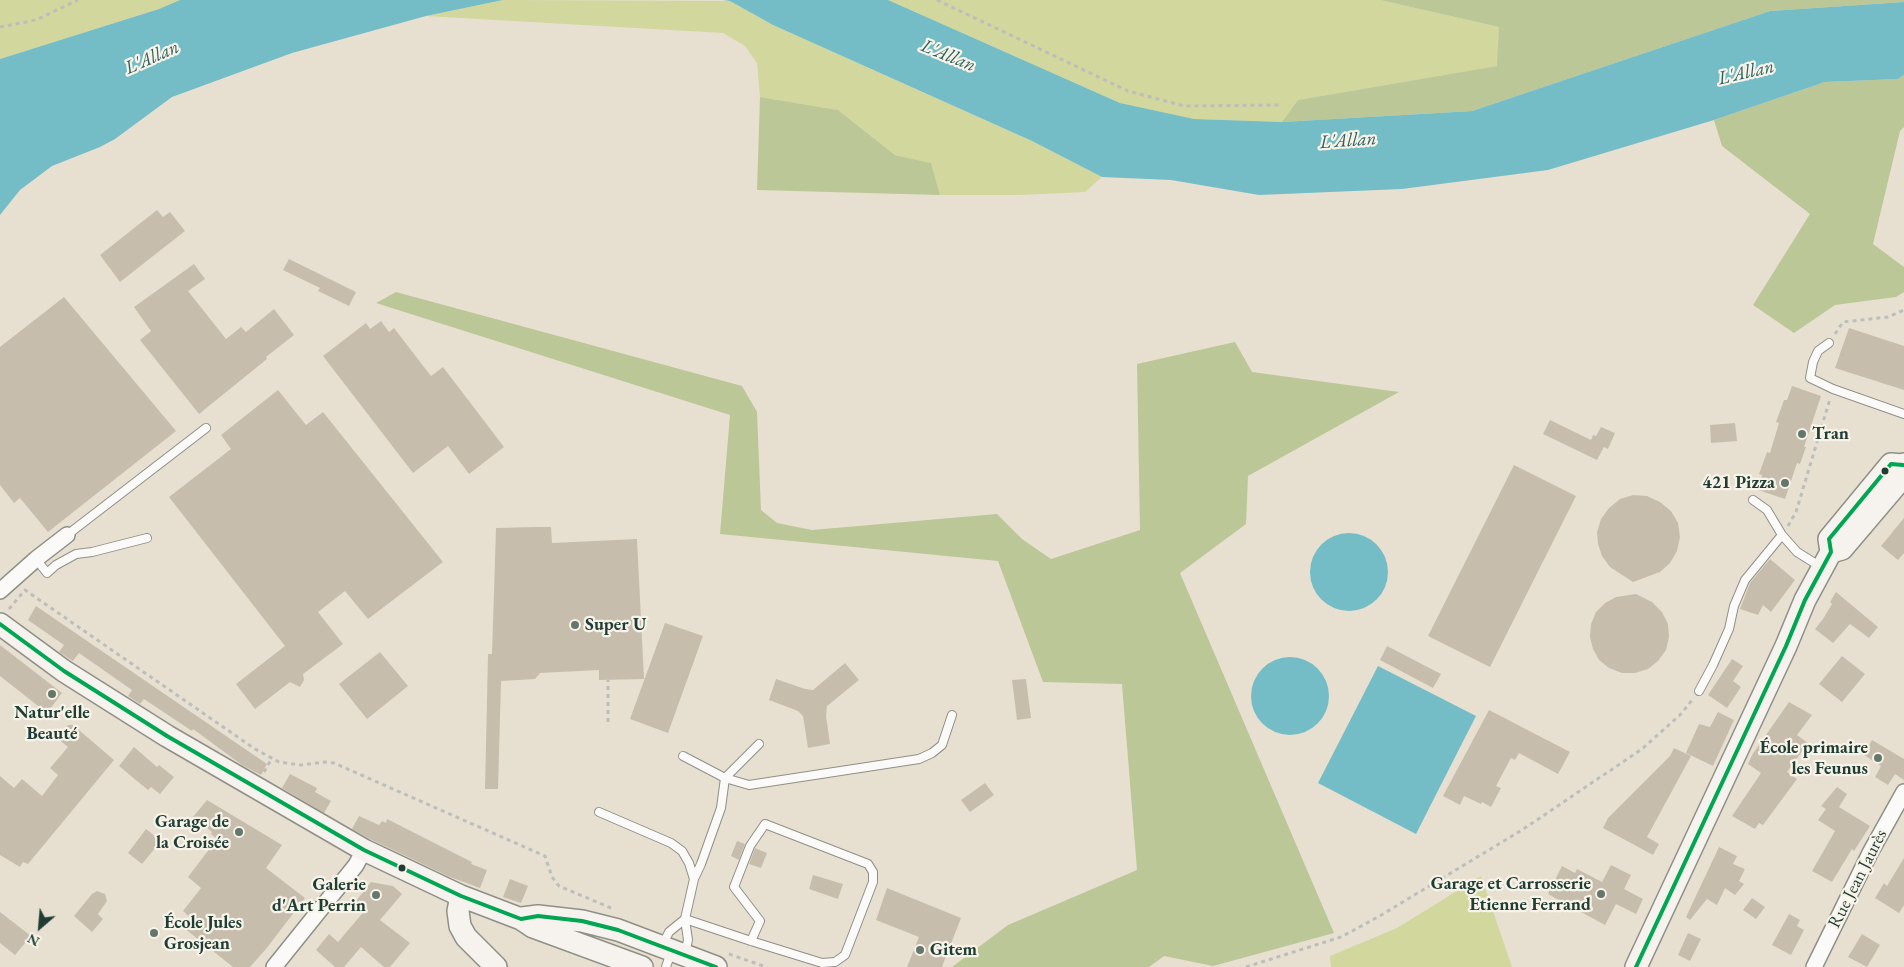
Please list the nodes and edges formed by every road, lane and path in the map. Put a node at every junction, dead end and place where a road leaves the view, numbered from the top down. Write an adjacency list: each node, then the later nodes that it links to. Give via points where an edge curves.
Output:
1 (78, 0): 3 (path, via 36,20)
2 (937, 0): 4 (path, via 1128,91 1184,106)
3 (0, 28)
4 (1280, 105)
5 (1904, 310): 6 (path, via 1888,317 1843,322)
6 (1829, 344): 7 (lane, via 1818,351 1812,362 1810,378)
7 (1833, 389): 8 (lane); 13 (path, via 1796,512)
8 (1904, 414)
9 (206, 428): 12 (lane)
10 (1904, 464): 16 (main road, via 1891,464 1829,539)
11 (1753, 500): 13 (lane, via 1767,510)
12 (67, 535): 15 (street)
13 (1782, 535): 16 (lane, via 1798,552); 20 (lane, via 1745,580 1729,629)
14 (147, 538): 15 (lane, via 76,554 47,573)
15 (36, 559): 17 (street)
16 (1826, 560): 42 (main road)
17 (0, 591)
18 (3, 615): 28 (main road, via 72,676 254,788); 31 (path, via 25,590 255,749 279,762 300,765 334,763 545,856 552,877 559,886)
19 (608, 680): 22 (path)
20 (1699, 691): 41 (path, via 1680,715 1642,749 1513,835 1341,937)
21 (952, 715): 25 (lane, via 942,745 919,759 748,785)
22 (608, 722)
23 (758, 744): 25 (lane)
24 (683, 756): 25 (lane)
25 (725, 778): 29 (lane, via 721,808)
26 (1904, 792): 43 (street, Rue Jean Jaurès)
27 (599, 812): 29 (lane, via 671,843 690,863)
28 (364, 850): 30 (main road); 37 (street, via 356,865)
29 (694, 879): 33 (lane)
30 (461, 896): 32 (main road); 38 (main road, via 460,926 466,937)
31 (614, 909)
32 (520, 919): 35 (main road, via 538,916 582,921 618,930); 39 (main road, via 533,927)
33 (685, 919): 34 (lane); 35 (lane, via 688,940); 35 (lane, via 669,932)
34 (751, 941): 34 (lane, via 822,963 835,962 845,955 873,882 873,872 868,864 765,824 750,846 734,887 760,920)
35 (672, 954): 36 (main road)
36 (720, 960): 40 (path)
37 (274, 967)
38 (496, 967)
39 (642, 967)
40 (766, 967)
41 (1246, 967)
42 (1636, 967)
43 (1814, 967)

